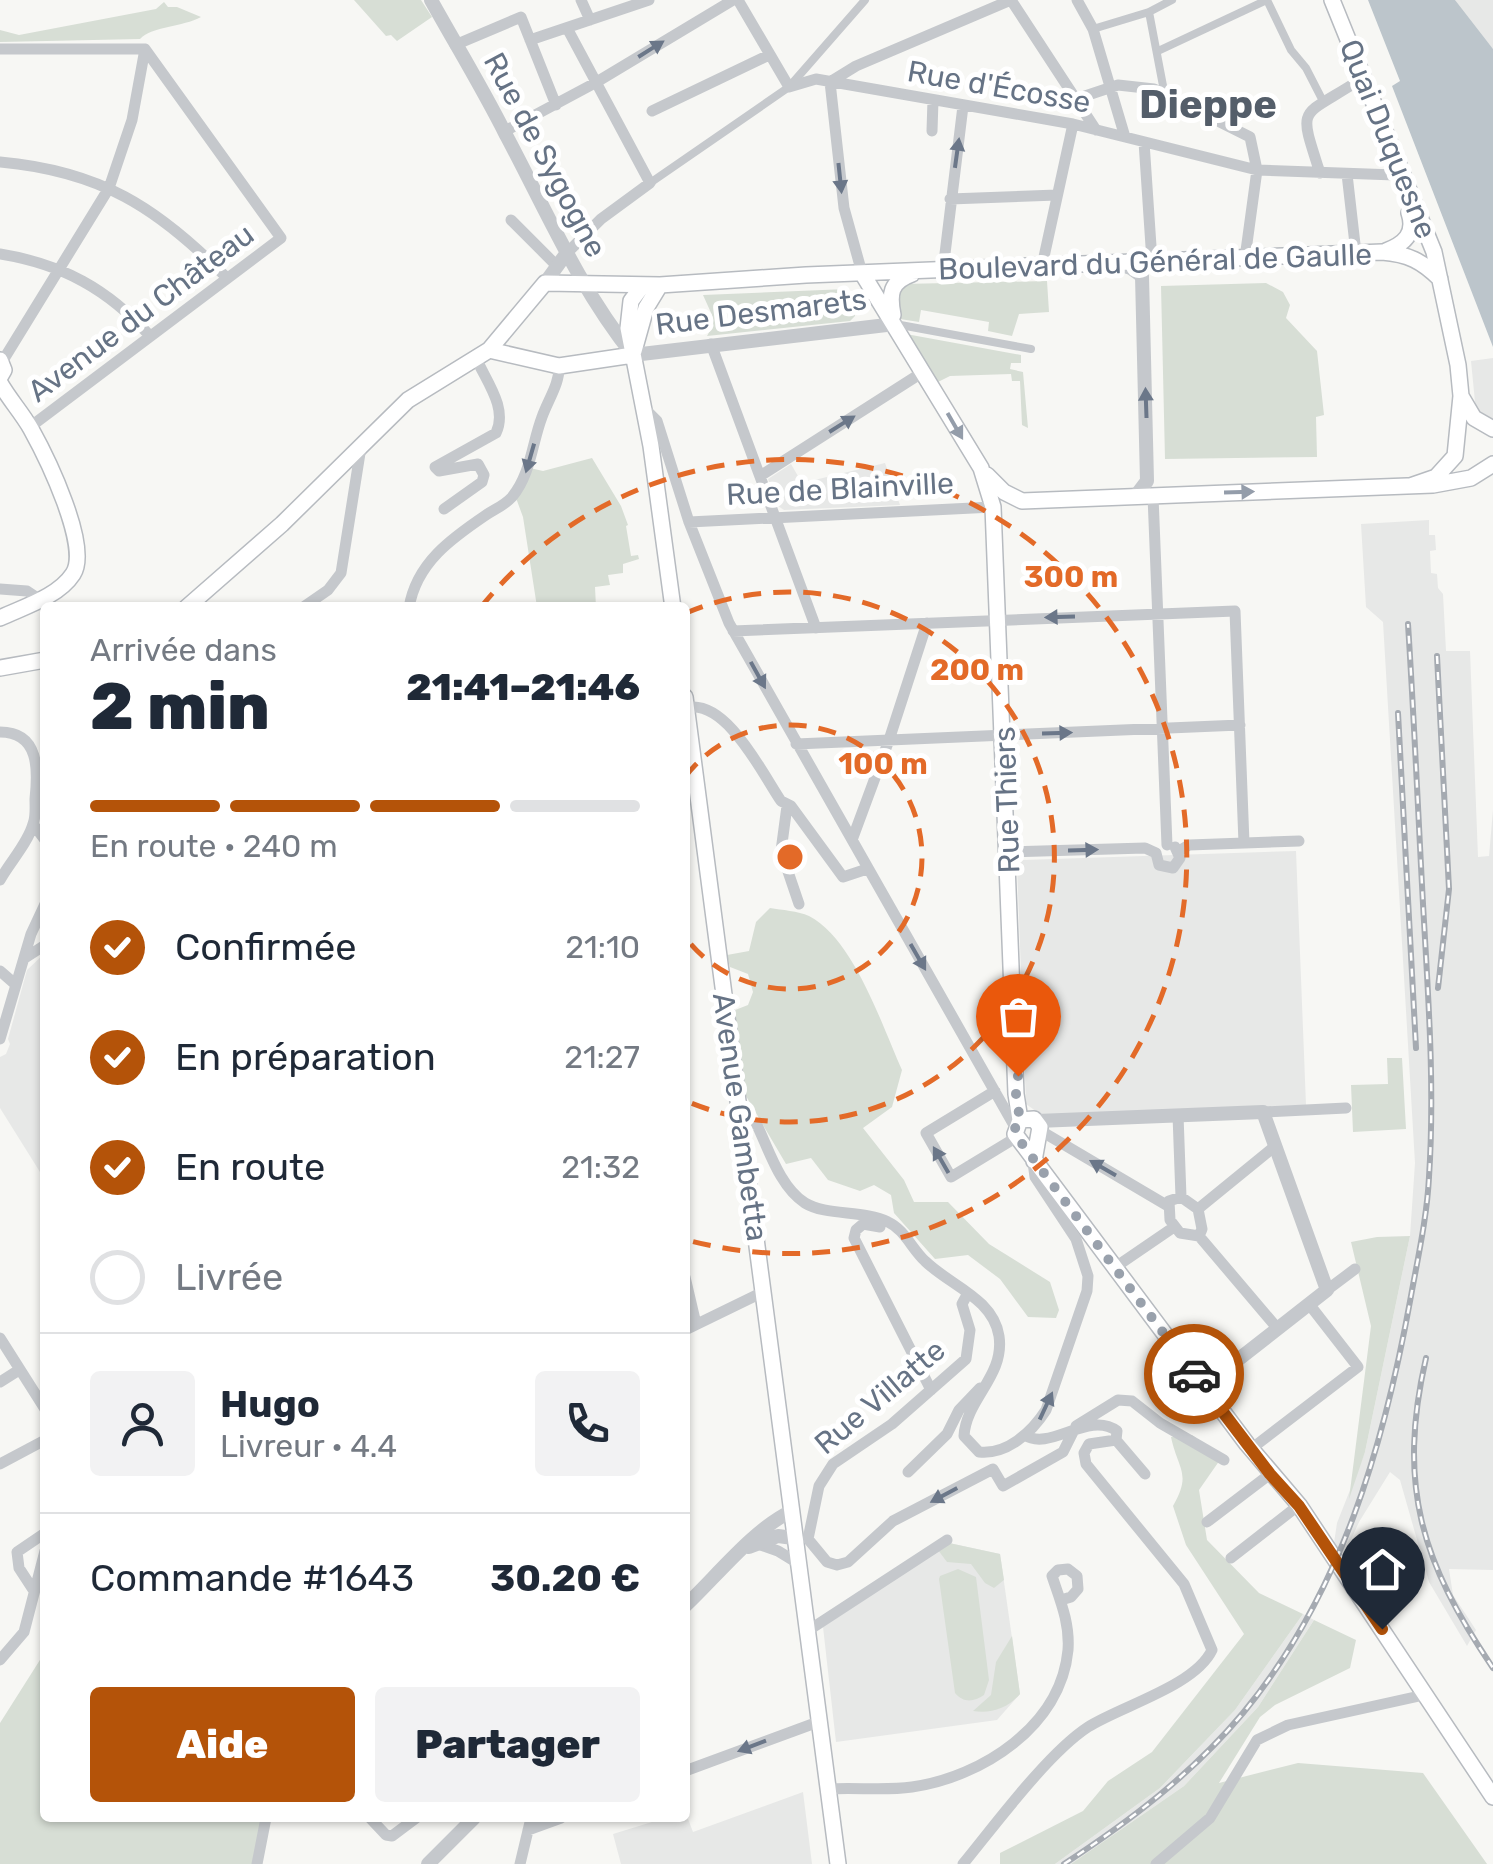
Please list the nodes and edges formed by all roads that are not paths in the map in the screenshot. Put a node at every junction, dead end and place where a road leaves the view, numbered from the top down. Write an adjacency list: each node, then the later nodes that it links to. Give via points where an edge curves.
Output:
1 (431, 0): 18 (street, Rue de Sygogne)
2 (580, 0): 14 (street)
3 (650, 0): 14 (street)
4 (736, 0): 22 (street); 25 (street, one-way to 4)
5 (865, 0): 26 (street)
6 (1011, 0): 23 (street); 29 (street)
7 (1077, 0): 16 (street)
8 (1172, 0): 12 (street)
9 (1231, 0): 13 (street)
10 (1266, 0): 13 (street); 31 (street)
11 (1330, 0): 24 (main road, Quai Duquesne); 64 (main road, Quai Duquesne)
12 (1149, 12): 16 (street); 21 (street)
13 (1239, 13): 21 (street)
14 (590, 20): 15 (street)
15 (567, 28): 17 (street); 25 (street)
16 (1093, 29): 27 (street)
17 (530, 40): 18 (street, via 521,17); 32 (street)
18 (455, 45): 38 (street, Rue de Sygogne)
19 (0, 49): 20 (street)
20 (145, 49): 47 (street); 63 (street, Avenue du Château, via 281,238)
21 (1158, 51): 28 (street)
22 (769, 55): 26 (street); 34 (street)
23 (830, 82): 26 (street); 30 (street, Rue d'Écosse); 62 (street, one-way to 62, via 844,208)
24 (1358, 82): 31 (street); 45 (main road, Quai Duquesne)
25 (595, 84): 32 (street); 46 (street)
26 (788, 87): 46 (street)
27 (1111, 87): 28 (street); 29 (street); 39 (street)
28 (1164, 91): 42 (street, via 1250,137)
29 (1076, 99): 36 (street)
30 (933, 100): 33 (street, Rue d'Écosse); 37 (street)
31 (1324, 102): 43 (street, via 1308,112 1304,124)
32 (556, 105): 38 (street)
33 (963, 106): 35 (street, Rue d'Écosse); 49 (street, one-way to 33)
34 (652, 111)
35 (1073, 124): 36 (street, Rue d'Écosse); 48 (street)
36 (1096, 130): 39 (street, Rue d'Écosse)
37 (932, 131)
38 (505, 132): 55 (street, Rue de Sygogne)
39 (1124, 137): 40 (street, Rue d'Écosse)
40 (1144, 142): 42 (street, Rue d'Écosse); 56 (street)
41 (0, 162): 47 (street, via 45,166)
42 (1257, 170): 43 (street, Rue d'Écosse); 54 (street)
43 (1320, 173): 44 (street, Rue d'Écosse)
44 (1347, 174): 45 (street, Rue d'Écosse); 52 (street)
45 (1395, 176): 51 (main road, Quai Duquesne, via 1412,224 1404,242)
46 (650, 183): 55 (street, via 601,219)
47 (110, 188): 59 (street); 63 (street, via 178,230)
48 (1058, 194): 49 (street); 58 (street)
49 (950, 198): 61 (street)
50 (511, 220): 55 (street)
51 (1382, 252): 52 (main road, Boulevard du Général de Gaulle); 64 (main road, Boulevard du Général de Gaulle, via 1407,254)
52 (1356, 253): 54 (main road, Boulevard du Général de Gaulle)
53 (0, 254): 59 (street)
54 (1245, 258): 56 (main road, Boulevard du Général de Gaulle)
55 (562, 260): 65 (street); 66 (street, Rue de Sygogne)
56 (1152, 261): 57 (main road, Boulevard du Général de Gaulle)
57 (1115, 263): 58 (main road, Boulevard du Général de Gaulle); 88 (street, one-way to 57, via 1147,480 1142,276)
58 (1042, 266): 61 (main road, Boulevard du Général de Gaulle)
59 (62, 269): 69 (street, via 111,297); 75 (street)
60 (923, 270): 61 (main road, Boulevard du Général de Gaulle); 62 (main road, Boulevard du Général de Gaulle); 68 (main road, via 894,285)
61 (943, 270)
62 (862, 273): 67 (main road, Boulevard du Général de Gaulle); 68 (main road)
63 (226, 277): 69 (street, Avenue du Château)
64 (1440, 279): 77 (main road, Quai Duquesne)
65 (545, 283): 66 (main road, Boulevard du Général de Gaulle); 72 (main road)
66 (582, 283): 67 (main road, Boulevard du Général de Gaulle); 73 (street, Rue de Sygogne)
67 (656, 284): 73 (main road); 73 (main road, via 630,310)
68 (895, 324): 70 (street, Rue Desmarets); 71 (street); 76 (main road)
69 (150, 336): 78 (street, Avenue du Château)
70 (711, 344): 73 (street, Rue Desmarets); 85 (street)
71 (1031, 348)
72 (482, 354): 74 (main road); 80 (main road, via 408,400); 92 (street, via 500,424 496,433 435,467 478,464 484,475)
73 (633, 354): 74 (main road); 81 (main road)
74 (560, 366): 100 (street, one-way to 100, via 521,484 440,550)
75 (0, 371): 78 (main road)
76 (923, 372): 84 (main road, one-way to 84); 85 (street, one-way to 76)
77 (1461, 396): 79 (main road, via 1474,418); 86 (main road, Quai Duquesne, via 1458,446 1450,464)
78 (30, 427): 97 (main road, via 79,552 72,577)
79 (1493, 430)
80 (362, 443): 83 (main road); 87 (street)
81 (657, 446): 94 (street); 101 (main road)
82 (1493, 464): 86 (main road, via 1466,480)
83 (340, 466): 87 (street); 98 (main road)
84 (981, 468): 90 (main road); 91 (main road, Rue Thiers)
85 (760, 476): 93 (street)
86 (1410, 486): 89 (main road, one-way to 86)
87 (353, 489): 99 (street, via 342,573)
88 (1135, 496): 89 (main road); 90 (main road)
89 (1153, 496): 102 (street)
90 (1018, 499): 95 (main road)
91 (993, 507): 93 (street, Rue de Blainville); 95 (main road, Rue Thiers)
92 (444, 509)
93 (776, 518): 94 (street, Rue de Blainville); 106 (street)
94 (689, 522): 107 (street)
95 (995, 525): 104 (main road, Rue Thiers)
96 (0, 590): 97 (street)
97 (40, 599): 103 (main road)
98 (193, 602)
99 (311, 602)
100 (410, 602)
101 (672, 602)
102 (1158, 614): 104 (street, one-way to 104); 111 (street, via 1235,611); 112 (street)
103 (0, 618)
104 (1000, 620): 105 (street); 114 (main road, Rue Thiers)
105 (927, 623): 106 (street); 115 (street)
106 (816, 628): 107 (street)
107 (733, 632): 116 (street, one-way to 116)
108 (40, 661): 109 (main road)
109 (0, 668)
110 (690, 703): 118 (street, via 725,719)
111 (1240, 725): 112 (street); 124 (street)
112 (1162, 728): 114 (street, one-way to 112); 125 (street)
113 (0, 732): 120 (street, via 24,740 34,752)
114 (1004, 735): 115 (street); 126 (main road, Rue Thiers)
115 (889, 740): 116 (street); 122 (street)
116 (796, 744): 122 (street)
117 (690, 772): 119 (main road, Avenue Gambetta)
118 (787, 806): 127 (street, via 843,878); 129 (street, via 782,851)
119 (692, 807): 140 (main road, Avenue Gambetta)
120 (34, 824): 121 (street); 128 (street)
121 (40, 833)
122 (852, 840): 127 (street)
123 (1299, 841): 124 (street)
124 (1244, 843): 125 (street)
125 (1167, 849): 126 (street, one-way to 125)
126 (1009, 852): 141 (main road, Rue Thiers, via 1016,1094)
127 (867, 869): 136 (street, one-way to 136)
128 (0, 880)
129 (799, 904)
130 (40, 914): 132 (street)
131 (40, 948): 132 (street)
132 (25, 958): 134 (street)
133 (0, 972): 134 (street)
134 (15, 984): 135 (street)
135 (0, 1040)
136 (995, 1092): 141 (street); 141 (street, one-way to 136, via 951,1177 926,1133)
137 (1346, 1108): 138 (street)
138 (1263, 1112): 139 (street); 142 (street)
139 (1178, 1115): 141 (street); 144 (street)
140 (741, 1120): 147 (street, via 757,1125 781,1176 804,1202); 153 (main road, Avenue Gambetta)
141 (1027, 1129): 143 (main road, Rue Thiers); 145 (street, one-way to 141, via 1056,1137)
142 (1274, 1147): 146 (street); 152 (street)
143 (1034, 1162): 150 (main road); 166 (street, one-way to 143, via 1046,1410 1088,1276 1076,1239 1035,1177)
144 (1181, 1197): 145 (street); 146 (street)
145 (1168, 1206): 148 (street)
146 (1198, 1210): 149 (street)
147 (897, 1227): 154 (street, via 926,1263); 163 (street, via 862,1224 854,1238)
148 (1174, 1227): 149 (street); 150 (street)
149 (1199, 1236): 157 (street)
150 (1114, 1268): 162 (main road)
151 (1355, 1268): 152 (street)
152 (1327, 1290): 155 (street)
153 (763, 1292): 156 (street); 176 (main road, Avenue Gambetta)
154 (968, 1293): 160 (street, via 996,1322 1000,1350); 163 (street, Rue Villatte, via 962,1304 970,1330 966,1360)
155 (1309, 1304): 157 (street); 169 (street, via 1358,1367)
156 (691, 1327)
157 (1278, 1329): 162 (street)
158 (0, 1338): 159 (street)
159 (20, 1370): 161 (street); 164 (street)
160 (994, 1375): 166 (street, via 964,1436 979,1452 990,1453); 172 (street, Rue Villatte)
161 (0, 1382)
162 (1203, 1387): 169 (main road)
163 (931, 1390): 179 (street, Rue Villatte, via 833,1464)
164 (40, 1401)
165 (1071, 1430): 166 (street, via 1043,1440); 167 (street, via 1108,1425 1117,1431); 170 (street, via 1118,1400 1132,1402); 179 (street, one-way to 179, via 1063,1452 1003,1486 992,1470 893,1522 848,1562 826,1562)
166 (1025, 1435)
167 (1116, 1440): 173 (street); 207 (street, via 1089,1444 1086,1464 1184,1584 1210,1656 1084,1730)
168 (40, 1443): 171 (street)
169 (1251, 1449): 174 (main road)
170 (1224, 1460)
171 (0, 1464)
172 (908, 1472)
173 (1145, 1474)
174 (1270, 1474): 175 (main road); 177 (street)
175 (1299, 1506): 183 (street); 189 (main road)
176 (790, 1512): 179 (main road, Avenue Gambetta); 181 (street, via 770,1521)
177 (1207, 1522)
178 (40, 1536): 186 (street, via 17,1552)
179 (801, 1538): 181 (street, via 778,1536); 184 (main road, Avenue Gambetta)
180 (947, 1540): 190 (street)
181 (751, 1547): 184 (street, via 778,1550); 188 (street)
182 (1400, 1550): 189 (street)
183 (1231, 1558)
184 (796, 1562): 190 (main road, Avenue Gambetta)
185 (40, 1570): 186 (street)
186 (34, 1592): 191 (street, via 24,1632)
187 (1062, 1600): 196 (street, via 1064,1670 1042,1716 1021,1737 980,1765 941,1780)
188 (690, 1602)
189 (1377, 1621): 192 (main road)
190 (806, 1632): 193 (main road, Avenue Gambetta)
191 (0, 1660)
192 (1424, 1694): 195 (main road); 208 (street, via 1288,1725 1257,1740 1210,1818)
193 (818, 1722): 194 (street, one-way to 194); 196 (main road, Avenue Gambetta)
194 (690, 1768)
195 (1488, 1777): 197 (main road)
196 (828, 1790): 206 (main road, Avenue Gambetta)
197 (1493, 1797)
198 (265, 1822): 203 (street)
199 (374, 1822): 200 (street, via 392,1836)
200 (412, 1822)
201 (470, 1822): 204 (street)
202 (530, 1824): 205 (street)
203 (257, 1864)
204 (428, 1864)
205 (520, 1864)
206 (838, 1864)
207 (963, 1864)
208 (1156, 1864)

